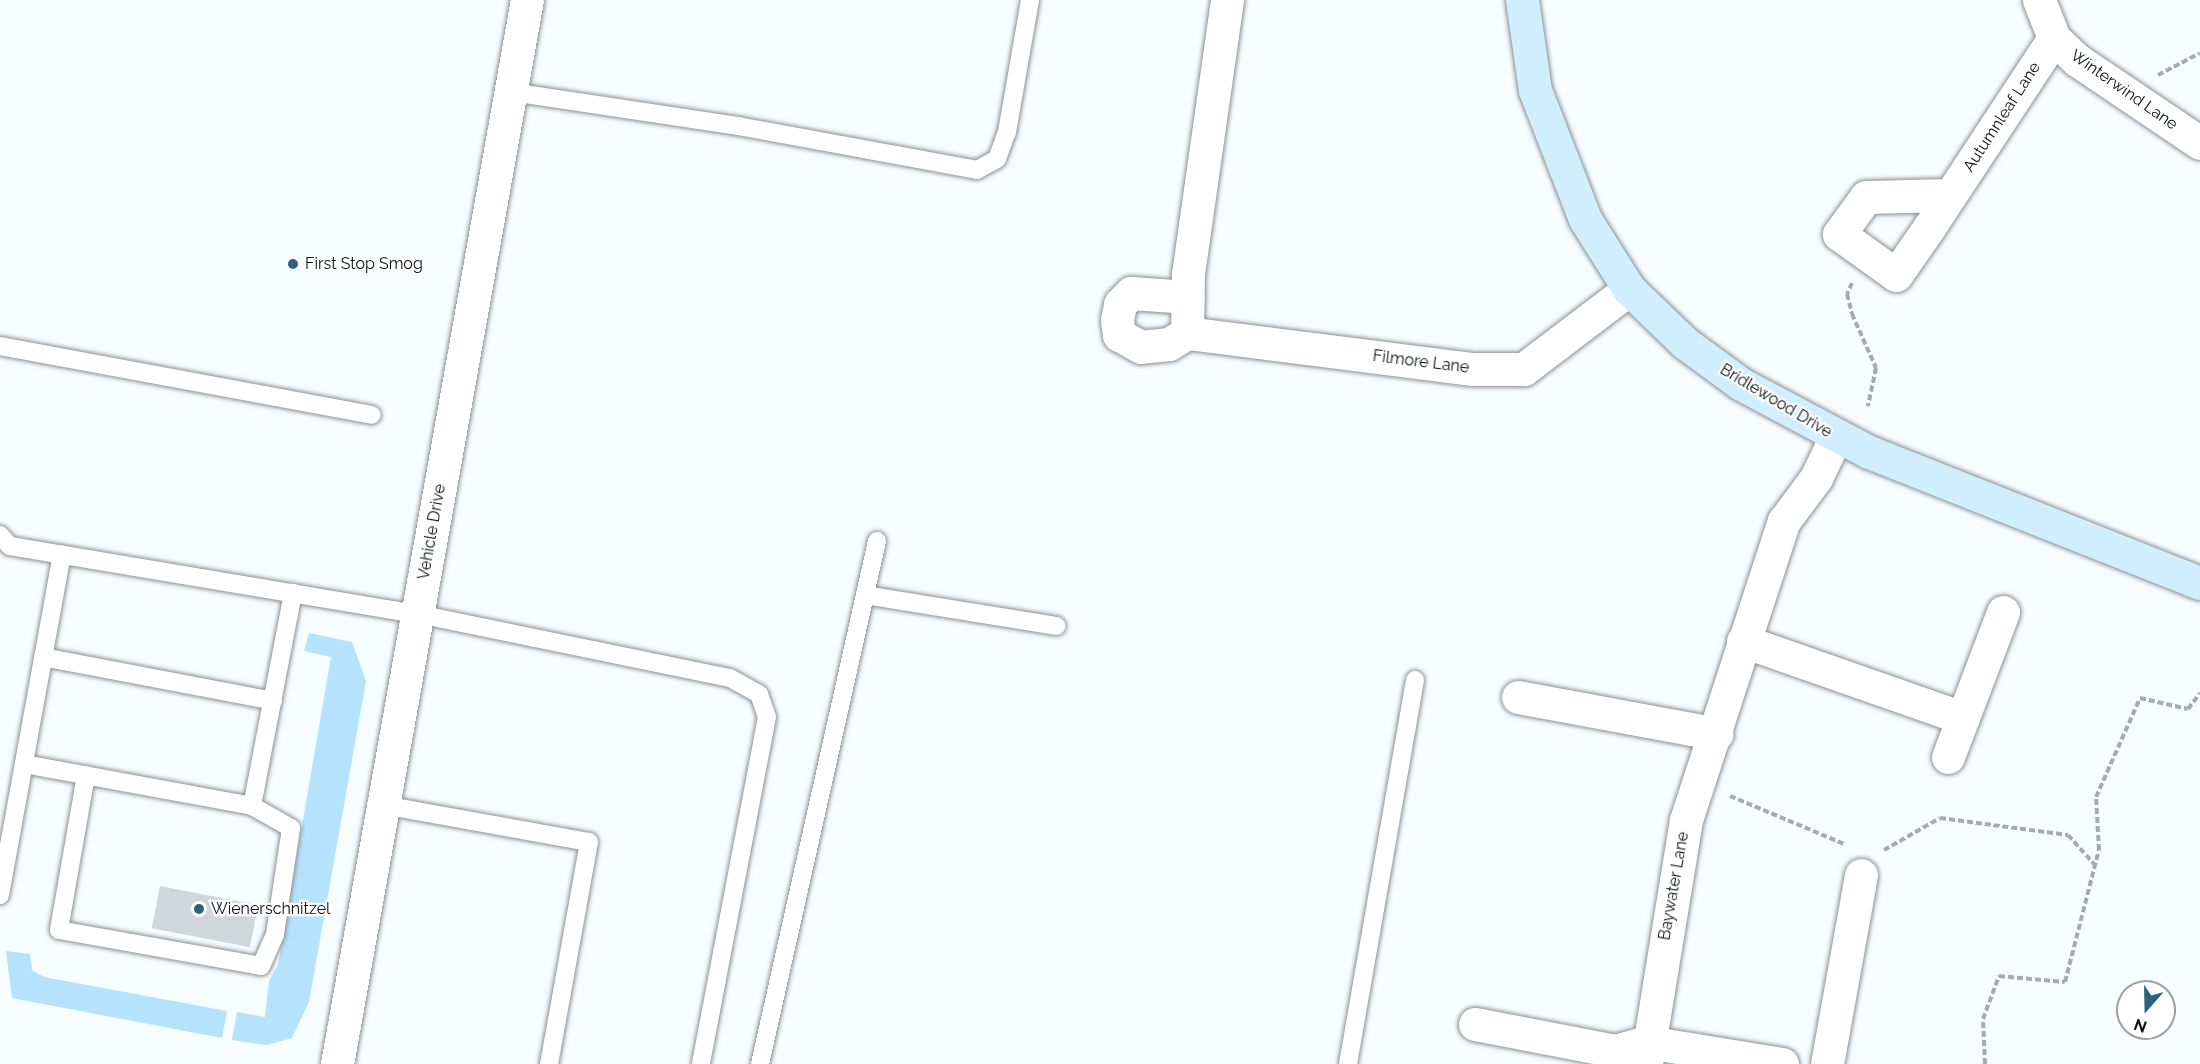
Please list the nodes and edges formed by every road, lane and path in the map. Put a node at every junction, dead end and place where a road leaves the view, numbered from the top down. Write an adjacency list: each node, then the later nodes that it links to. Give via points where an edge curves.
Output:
1 (527, 0): 8 (street, Vehicle Drive)
2 (1030, 0): 8 (lane, via 1007,132 997,159 977,170)
3 (1227, 0): 14 (street)
4 (1522, 0): 13 (street, Bridlewood Drive, via 1535,90 1558,158 1585,219)
5 (2039, 0): 6 (street, Winterwind Lane)
6 (2054, 38): 9 (street, Winterwind Lane); 11 (street, Autumnleaf Lane)
7 (2200, 53): 9 (path, via 2154,77)
8 (511, 92): 27 (street, Vehicle Drive)
9 (2133, 98): 10 (street, Winterwind Lane)
10 (2200, 143)
11 (1950, 195): 12 (street, Autumnleaf Lane, via 1896,275); 12 (street, Autumnleaf Lane, via 1866,197 1839,234)
12 (1869, 255): 17 (path, via 1847,294 1876,368)
13 (1629, 289): 15 (street, Filmore Lane, via 1524,369 1473,369); 19 (street, Bridlewood Drive, via 1685,343 1742,384)
14 (1188, 297): 15 (street); 15 (street, via 1131,293 1120,304 1117,320 1119,335 1141,347 1169,344)
15 (1187, 333)
16 (0, 346): 18 (lane)
17 (1868, 406)
18 (372, 415)
19 (1836, 436): 23 (street, Bridlewood Drive); 29 (street, Baywater Lane, via 1816,478 1784,521)
20 (0, 535): 22 (lane, via 10,546)
21 (877, 541): 25 (lane)
22 (62, 555): 24 (lane); 30 (lane)
23 (2200, 583)
24 (293, 593): 27 (lane); 34 (lane)
25 (865, 595): 28 (lane); 51 (lane)
26 (2003, 612): 35 (street)
27 (417, 614): 41 (street, Vehicle Drive); 50 (lane, via 730,678 759,694 767,717)
28 (1057, 626)
29 (1743, 641): 35 (street); 36 (street, Baywater Lane)
30 (44, 657): 34 (lane); 38 (lane)
31 (1415, 680): 52 (lane)
32 (2200, 693): 44 (path, via 2188,709 2140,698 2096,797)
33 (1518, 698): 36 (street)
34 (273, 700): 42 (lane)
35 (1963, 718): 37 (street)
36 (1717, 734): 40 (street, Baywater Lane)
37 (1948, 757)
38 (24, 765): 39 (lane); 45 (lane)
39 (86, 776): 42 (lane); 42 (lane, via 59,930 261,966 275,934 291,828)
40 (1699, 783): 43 (path); 47 (street, Baywater Lane, via 1686,820)
41 (383, 805): 48 (street, Vehicle Drive); 49 (lane, via 589,842)
42 (252, 806)
43 (1861, 857): 44 (path, via 1882,852 1940,818 2068,835); 54 (street)
44 (2096, 865): 55 (path, via 2065,982 1998,976 1983,1019)
45 (0, 895)
46 (1475, 1024): 47 (street, via 1615,1051)
47 (1646, 1053): 53 (street)
48 (337, 1064)
49 (549, 1064)
50 (701, 1064)
51 (760, 1064)
52 (1347, 1064)
53 (1782, 1064)
54 (1827, 1064)
55 (1985, 1064)

